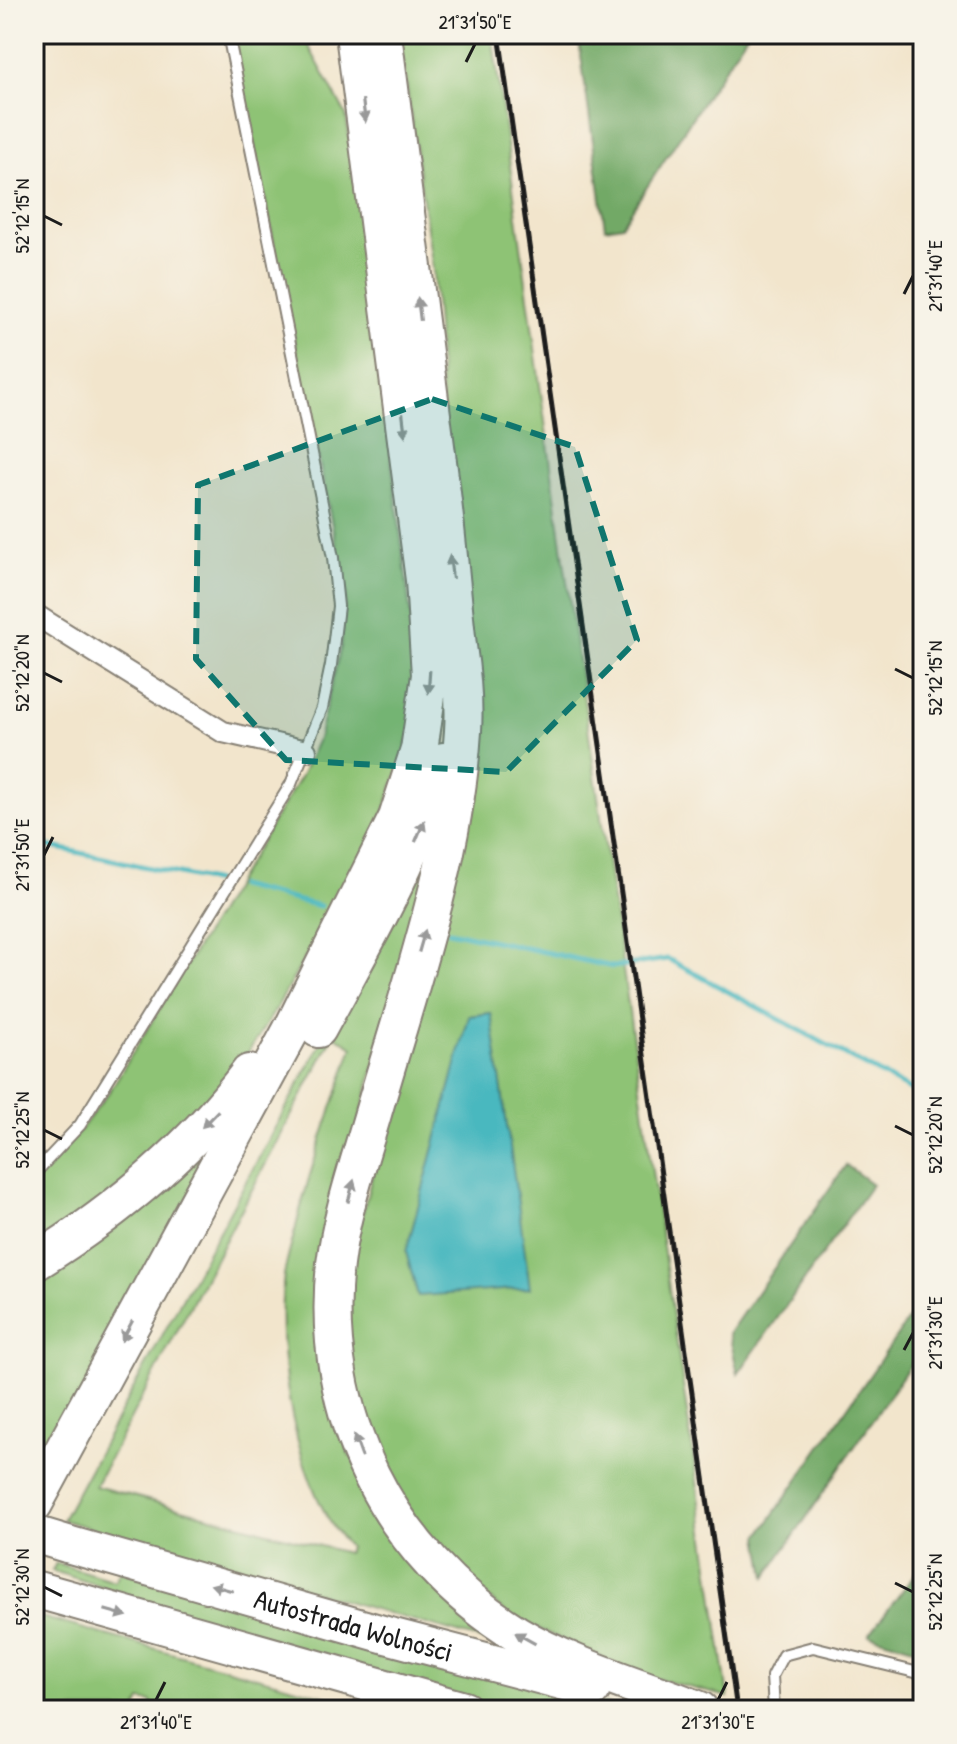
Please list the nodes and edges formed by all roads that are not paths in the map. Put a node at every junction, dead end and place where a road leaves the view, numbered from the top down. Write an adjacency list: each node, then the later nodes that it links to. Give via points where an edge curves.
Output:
1 (228, 34): 6 (lane, via 337,590 331,665)
2 (354, 34): 7 (highway, one-way to 7, via 424,580 430,675 406,796)
3 (383, 34): 5 (highway, one-way to 3)
4 (34, 614): 6 (street, via 223,732)
5 (458, 645): 11 (highway, one-way to 5, via 410,854 443,761); 16 (highway, one-way to 5, via 554,1654 479,1608 445,1579 378,1492 340,1387 332,1325 336,1258 451,829 464,710)
6 (306, 751): 8 (lane, via 291,784 111,1077 80,1125)
7 (335, 941): 9 (highway, one-way to 9, via 225,1104 145,1183); 10 (highway, one-way to 10)
8 (34, 1174)
9 (34, 1263)
10 (34, 1504)
11 (45, 1544): 15 (highway, Autostrada Wolności, one-way to 11)
12 (38, 1590): 14 (highway, Autostrada Wolności, one-way to 14)
13 (923, 1674): 17 (lane, via 813,1647 797,1649 783,1655 772,1676)
14 (464, 1710)
15 (676, 1710)
16 (700, 1710)
17 (774, 1710)

